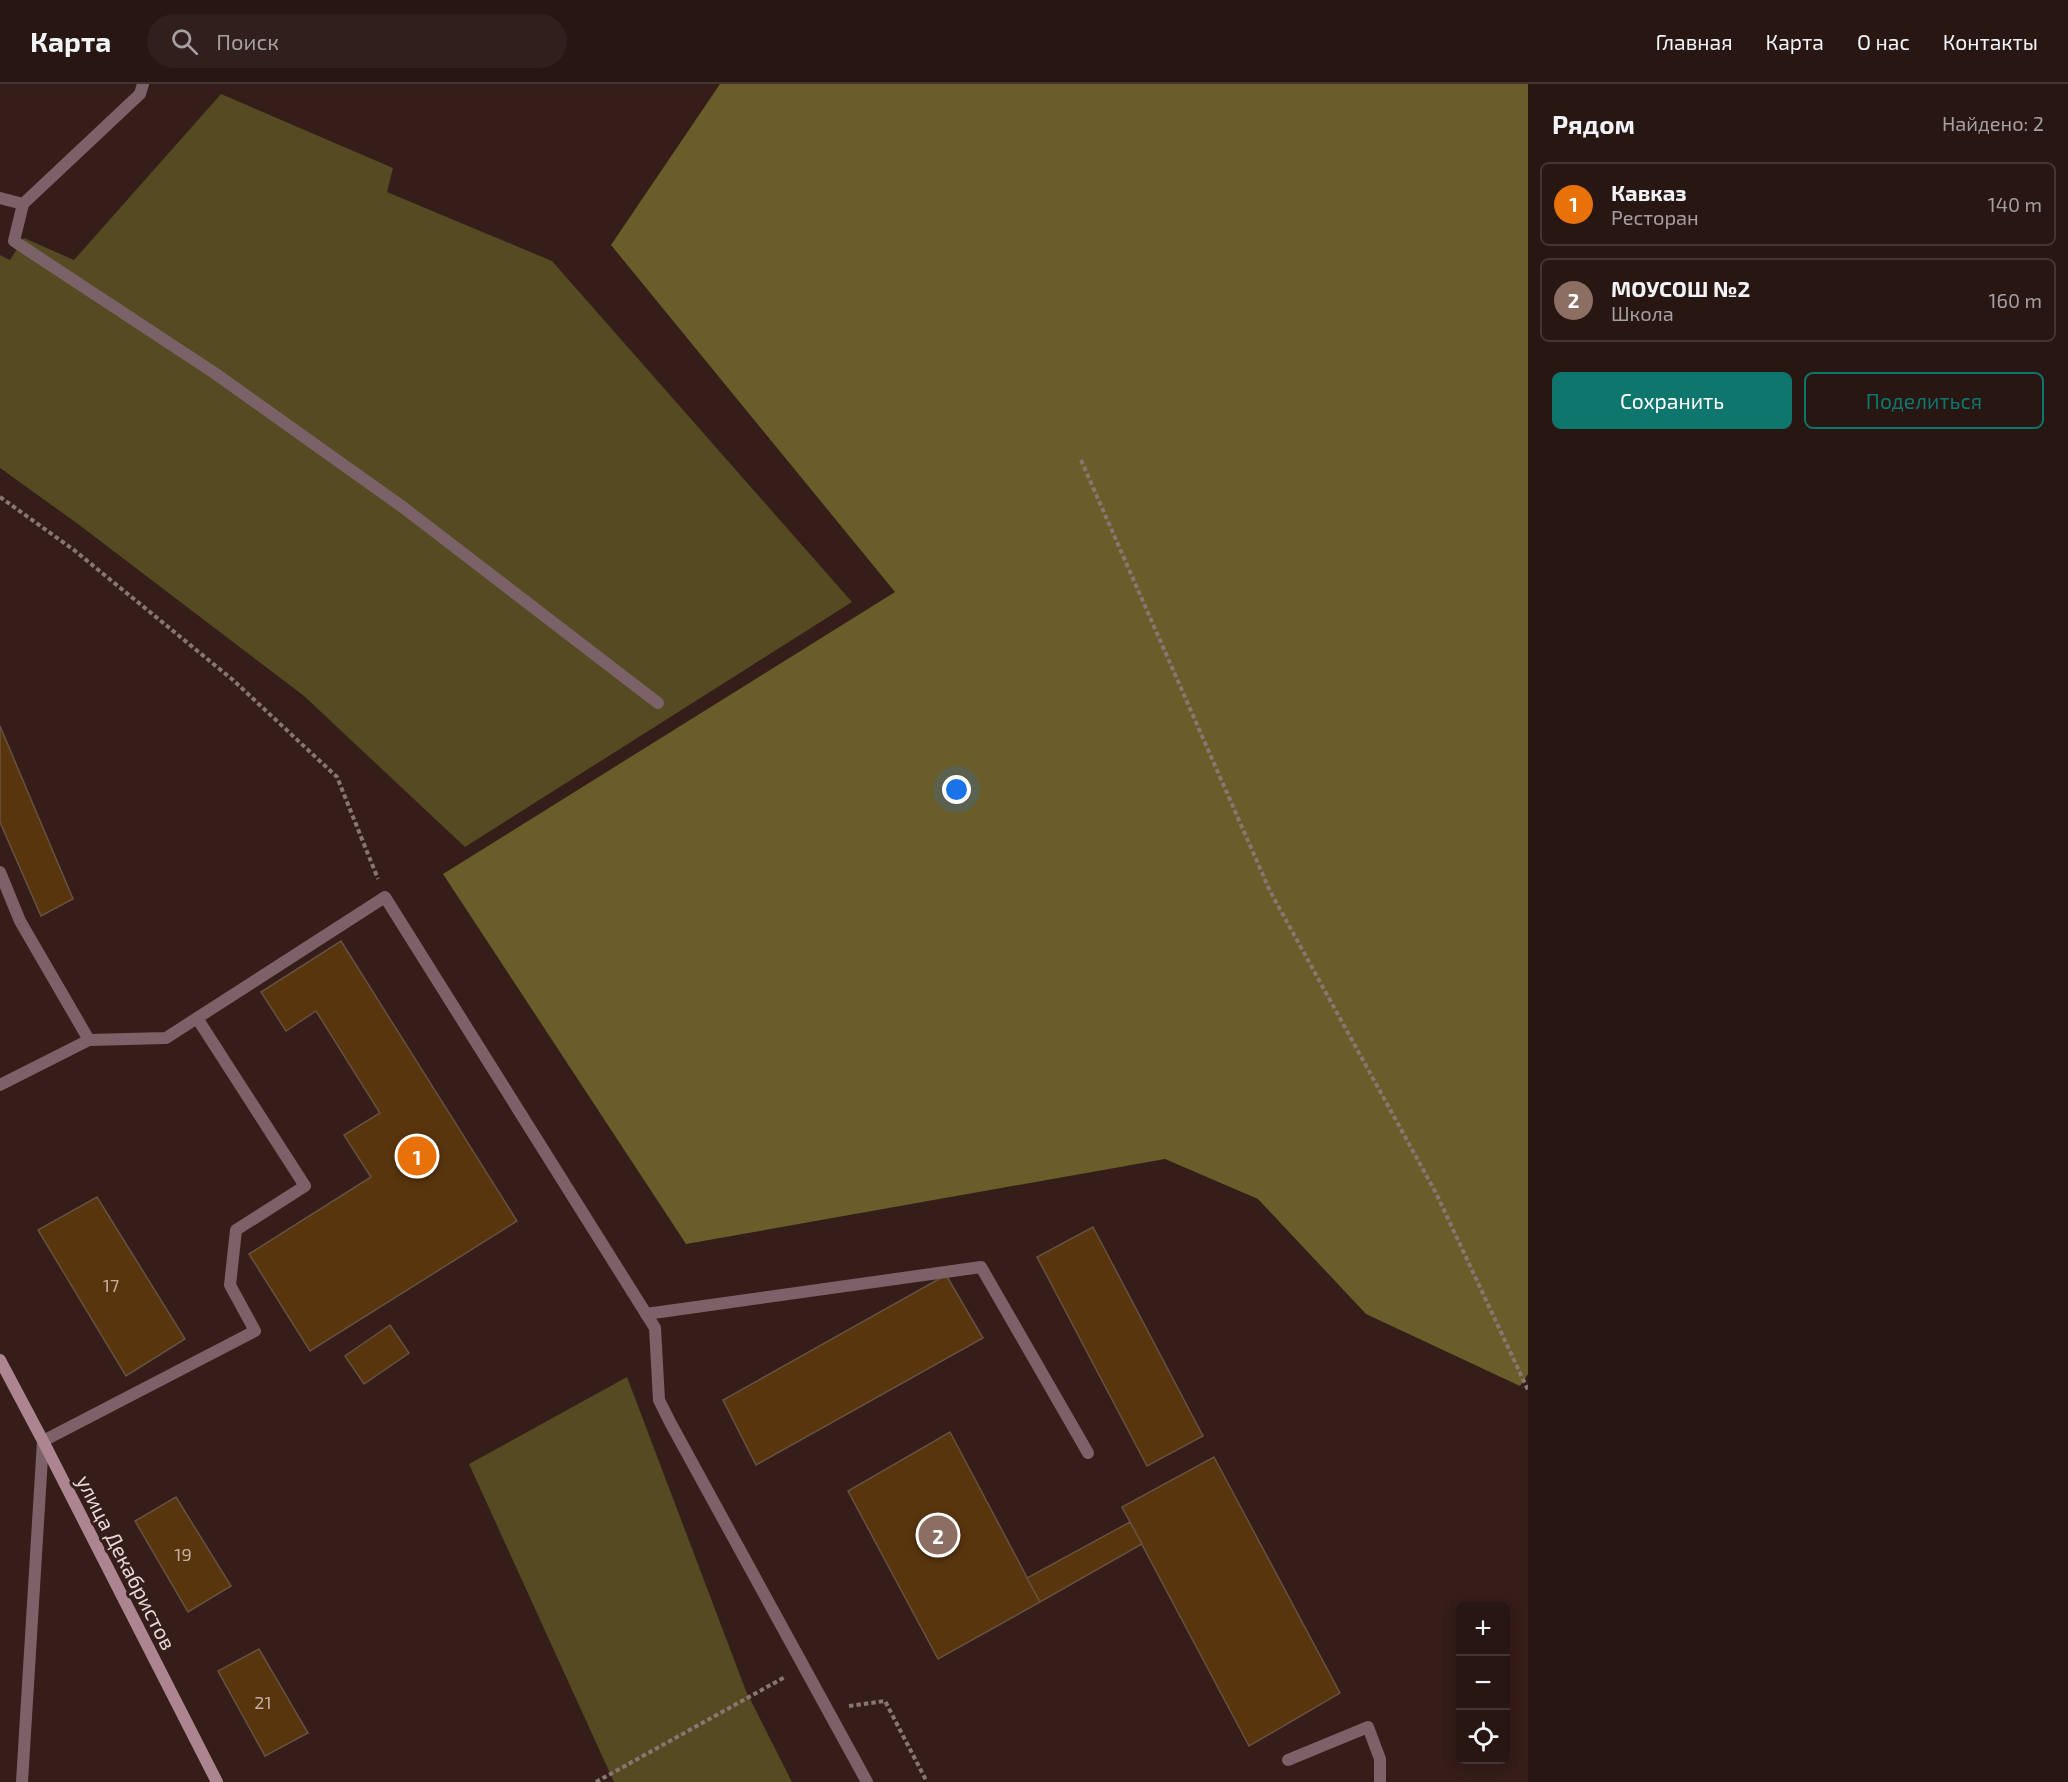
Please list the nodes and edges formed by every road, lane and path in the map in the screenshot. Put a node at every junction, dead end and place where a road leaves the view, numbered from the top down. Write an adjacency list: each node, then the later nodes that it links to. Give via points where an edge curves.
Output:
1 (143, 84): 3 (street, via 140,94)
2 (0, 198): 3 (street)
3 (23, 204): 6 (street, via 14,241 216,374 404,508)
4 (1081, 460): 14 (path, via 1270,891 1436,1193)
5 (0, 497): 8 (path, via 74,550 233,680 338,777)
6 (658, 703)
7 (0, 872): 10 (street, via 20,921)
8 (386, 897): 9 (street); 12 (street)
9 (197, 1018): 10 (street, via 166,1038); 15 (street, via 305,1186 236,1230 230,1285 255,1331)
10 (89, 1040): 11 (street)
11 (0, 1085)
12 (646, 1314): 16 (street, via 981,1267); 17 (street, via 655,1328 660,1400)
13 (0, 1360): 15 (street, улица Декабристов)
14 (1528, 1390)
15 (43, 1441): 20 (street); 21 (street, улица Декабристов)
16 (1088, 1453)
17 (804, 1666): 18 (street); 22 (path)
18 (827, 1709): 23 (street); 24 (path, via 885,1701)
19 (1288, 1760): 25 (street, via 1368,1727 1380,1759)
20 (22, 1782)
21 (217, 1782)
22 (596, 1782)
23 (867, 1782)
24 (927, 1782)
25 (1380, 1782)

